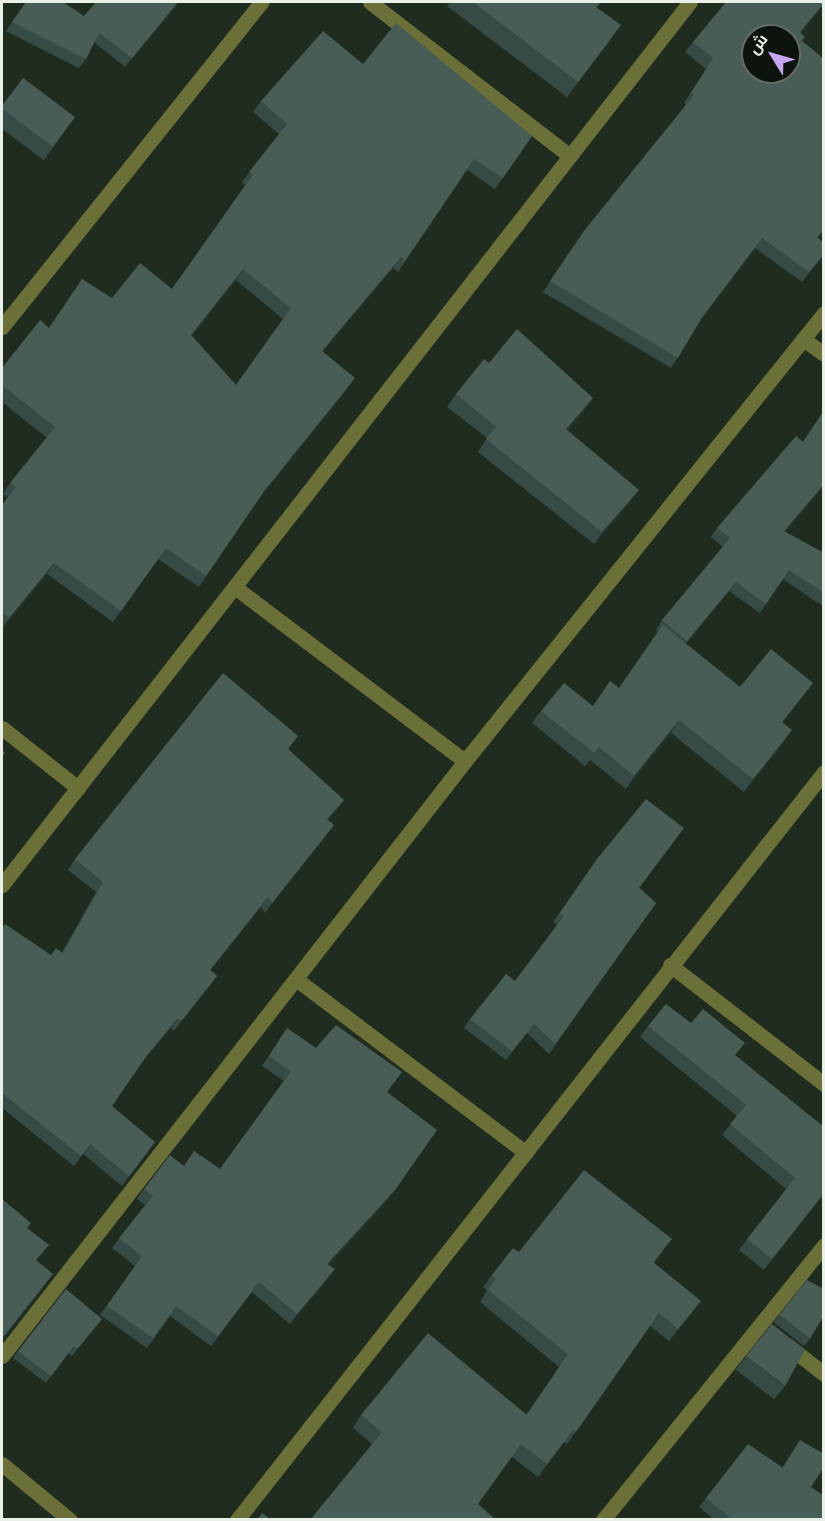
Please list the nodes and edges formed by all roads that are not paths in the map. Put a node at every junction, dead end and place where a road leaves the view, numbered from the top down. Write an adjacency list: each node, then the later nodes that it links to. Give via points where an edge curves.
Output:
1 (261, 2): 6 (street)
2 (370, 2): 4 (street)
3 (690, 2): 4 (street)
4 (570, 156): 9 (street)
5 (824, 313): 7 (street)
6 (2, 327)
7 (803, 339): 8 (street); 11 (street)
8 (824, 354)
9 (236, 588): 11 (street); 13 (street)
10 (2, 728): 13 (street)
11 (465, 761): 16 (street)
12 (824, 772): 15 (street)
13 (78, 788): 14 (street)
14 (2, 885)
15 (670, 965): 17 (street); 18 (street)
16 (296, 979): 18 (street); 21 (street)
17 (824, 1083)
18 (526, 1153): 25 (street)
19 (824, 1245): 20 (street)
20 (761, 1325): 22 (street); 26 (street)
21 (2, 1356)
22 (824, 1374)
23 (2, 1464): 24 (street)
24 (70, 1520)
25 (237, 1520)
26 (603, 1520)

